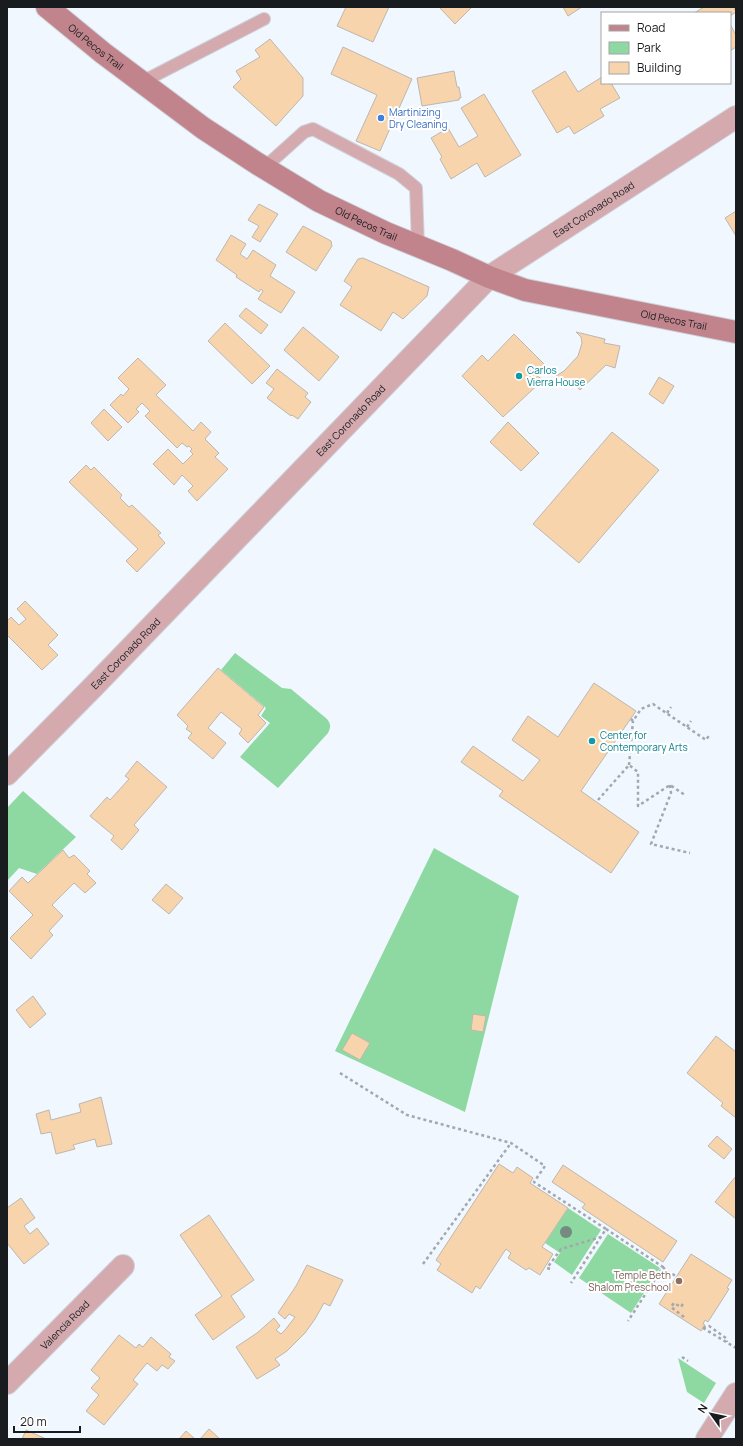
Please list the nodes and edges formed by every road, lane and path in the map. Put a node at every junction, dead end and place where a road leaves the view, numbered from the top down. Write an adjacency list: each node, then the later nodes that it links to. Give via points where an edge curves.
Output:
1 (47, 7): 3 (main road, Old Pecos Trail)
2 (264, 19): 3 (lane)
3 (142, 82): 5 (main road, Old Pecos Trail, via 203,128)
4 (736, 117): 7 (street, East Coronado Road)
5 (264, 168): 6 (main road, Old Pecos Trail, via 319,201); 6 (lane, via 304,132 313,129 399,174 416,188)
6 (418, 246): 7 (main road, Old Pecos Trail)
7 (489, 276): 8 (main road, Old Pecos Trail, via 524,290); 15 (street, East Coronado Road)
8 (736, 332)
9 (671, 707): 10 (path)
10 (667, 713): 12 (path); 14 (path, via 653,704 642,709 632,720)
11 (691, 721): 12 (path)
12 (687, 727): 13 (path, via 706,740)
13 (710, 734)
14 (629, 765): 16 (path, via 638,772 638,806); 18 (path)
15 (7, 774)
16 (670, 785): 17 (path); 19 (path, via 671,793 651,844)
17 (685, 796)
18 (598, 800)
19 (690, 853)
20 (340, 1073): 21 (path, via 407,1115)
21 (511, 1143): 22 (path, via 545,1166 534,1182); 24 (path)
22 (606, 1229): 23 (path); 26 (path)
23 (602, 1237): 27 (path, via 561,1249 547,1268); 29 (path)
24 (423, 1264)
25 (123, 1266): 37 (street, Valencia Road)
26 (663, 1267): 28 (path); 32 (path)
27 (550, 1269)
28 (676, 1276)
29 (571, 1283)
30 (684, 1302): 31 (path, via 681,1307 674,1303 671,1307)
31 (684, 1317)
32 (628, 1321)
33 (727, 1342): 33 (path, via 708,1331 703,1328 709,1326 726,1338); 34 (path)
34 (736, 1348)
35 (682, 1357): 36 (path)
36 (688, 1360)
37 (7, 1383)
38 (736, 1394): 39 (street)
39 (707, 1439)

